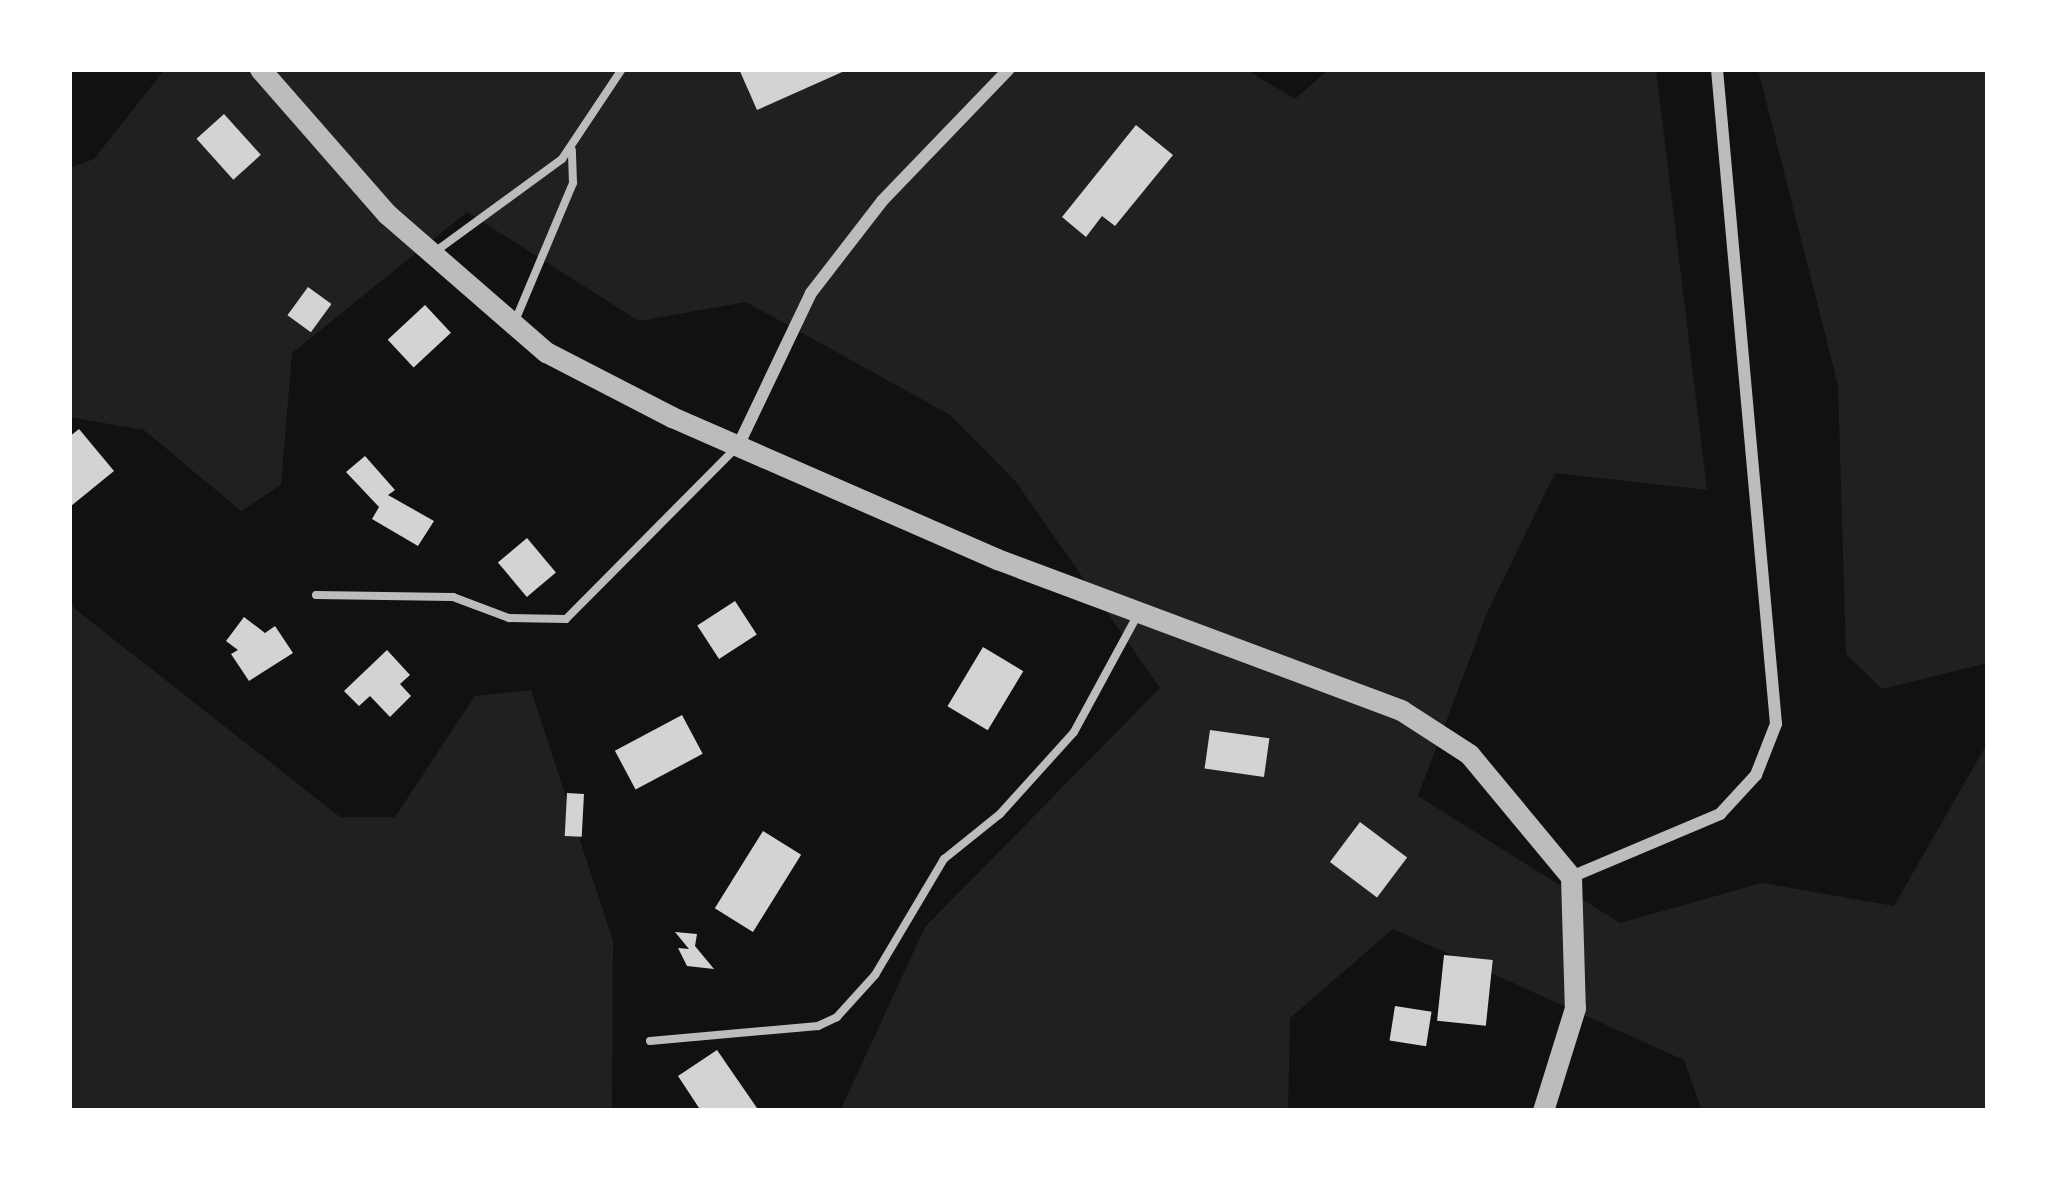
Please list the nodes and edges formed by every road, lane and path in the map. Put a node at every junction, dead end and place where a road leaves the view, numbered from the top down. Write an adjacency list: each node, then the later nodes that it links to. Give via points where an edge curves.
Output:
1 (260, 69): 6 (street)
2 (622, 69): 5 (lane)
3 (1009, 69): 8 (street, via 882,201 812,292)
4 (1718, 69): 11 (street, via 1776,724 1756,775 1720,814)
5 (572, 146): 6 (lane); 7 (lane, via 573,182)
6 (430, 255): 7 (street)
7 (512, 328): 8 (street, via 608,386)
8 (739, 444): 9 (lane, via 566,619 509,618 454,597); 10 (street)
9 (316, 595)
10 (1138, 614): 11 (street, via 1401,710 1469,754); 12 (lane, via 1074,732 1000,814 944,860 875,975 837,1017 818,1026)
11 (1571, 878): 13 (street, via 1575,1008)
12 (650, 1041)
13 (1543, 1111)

